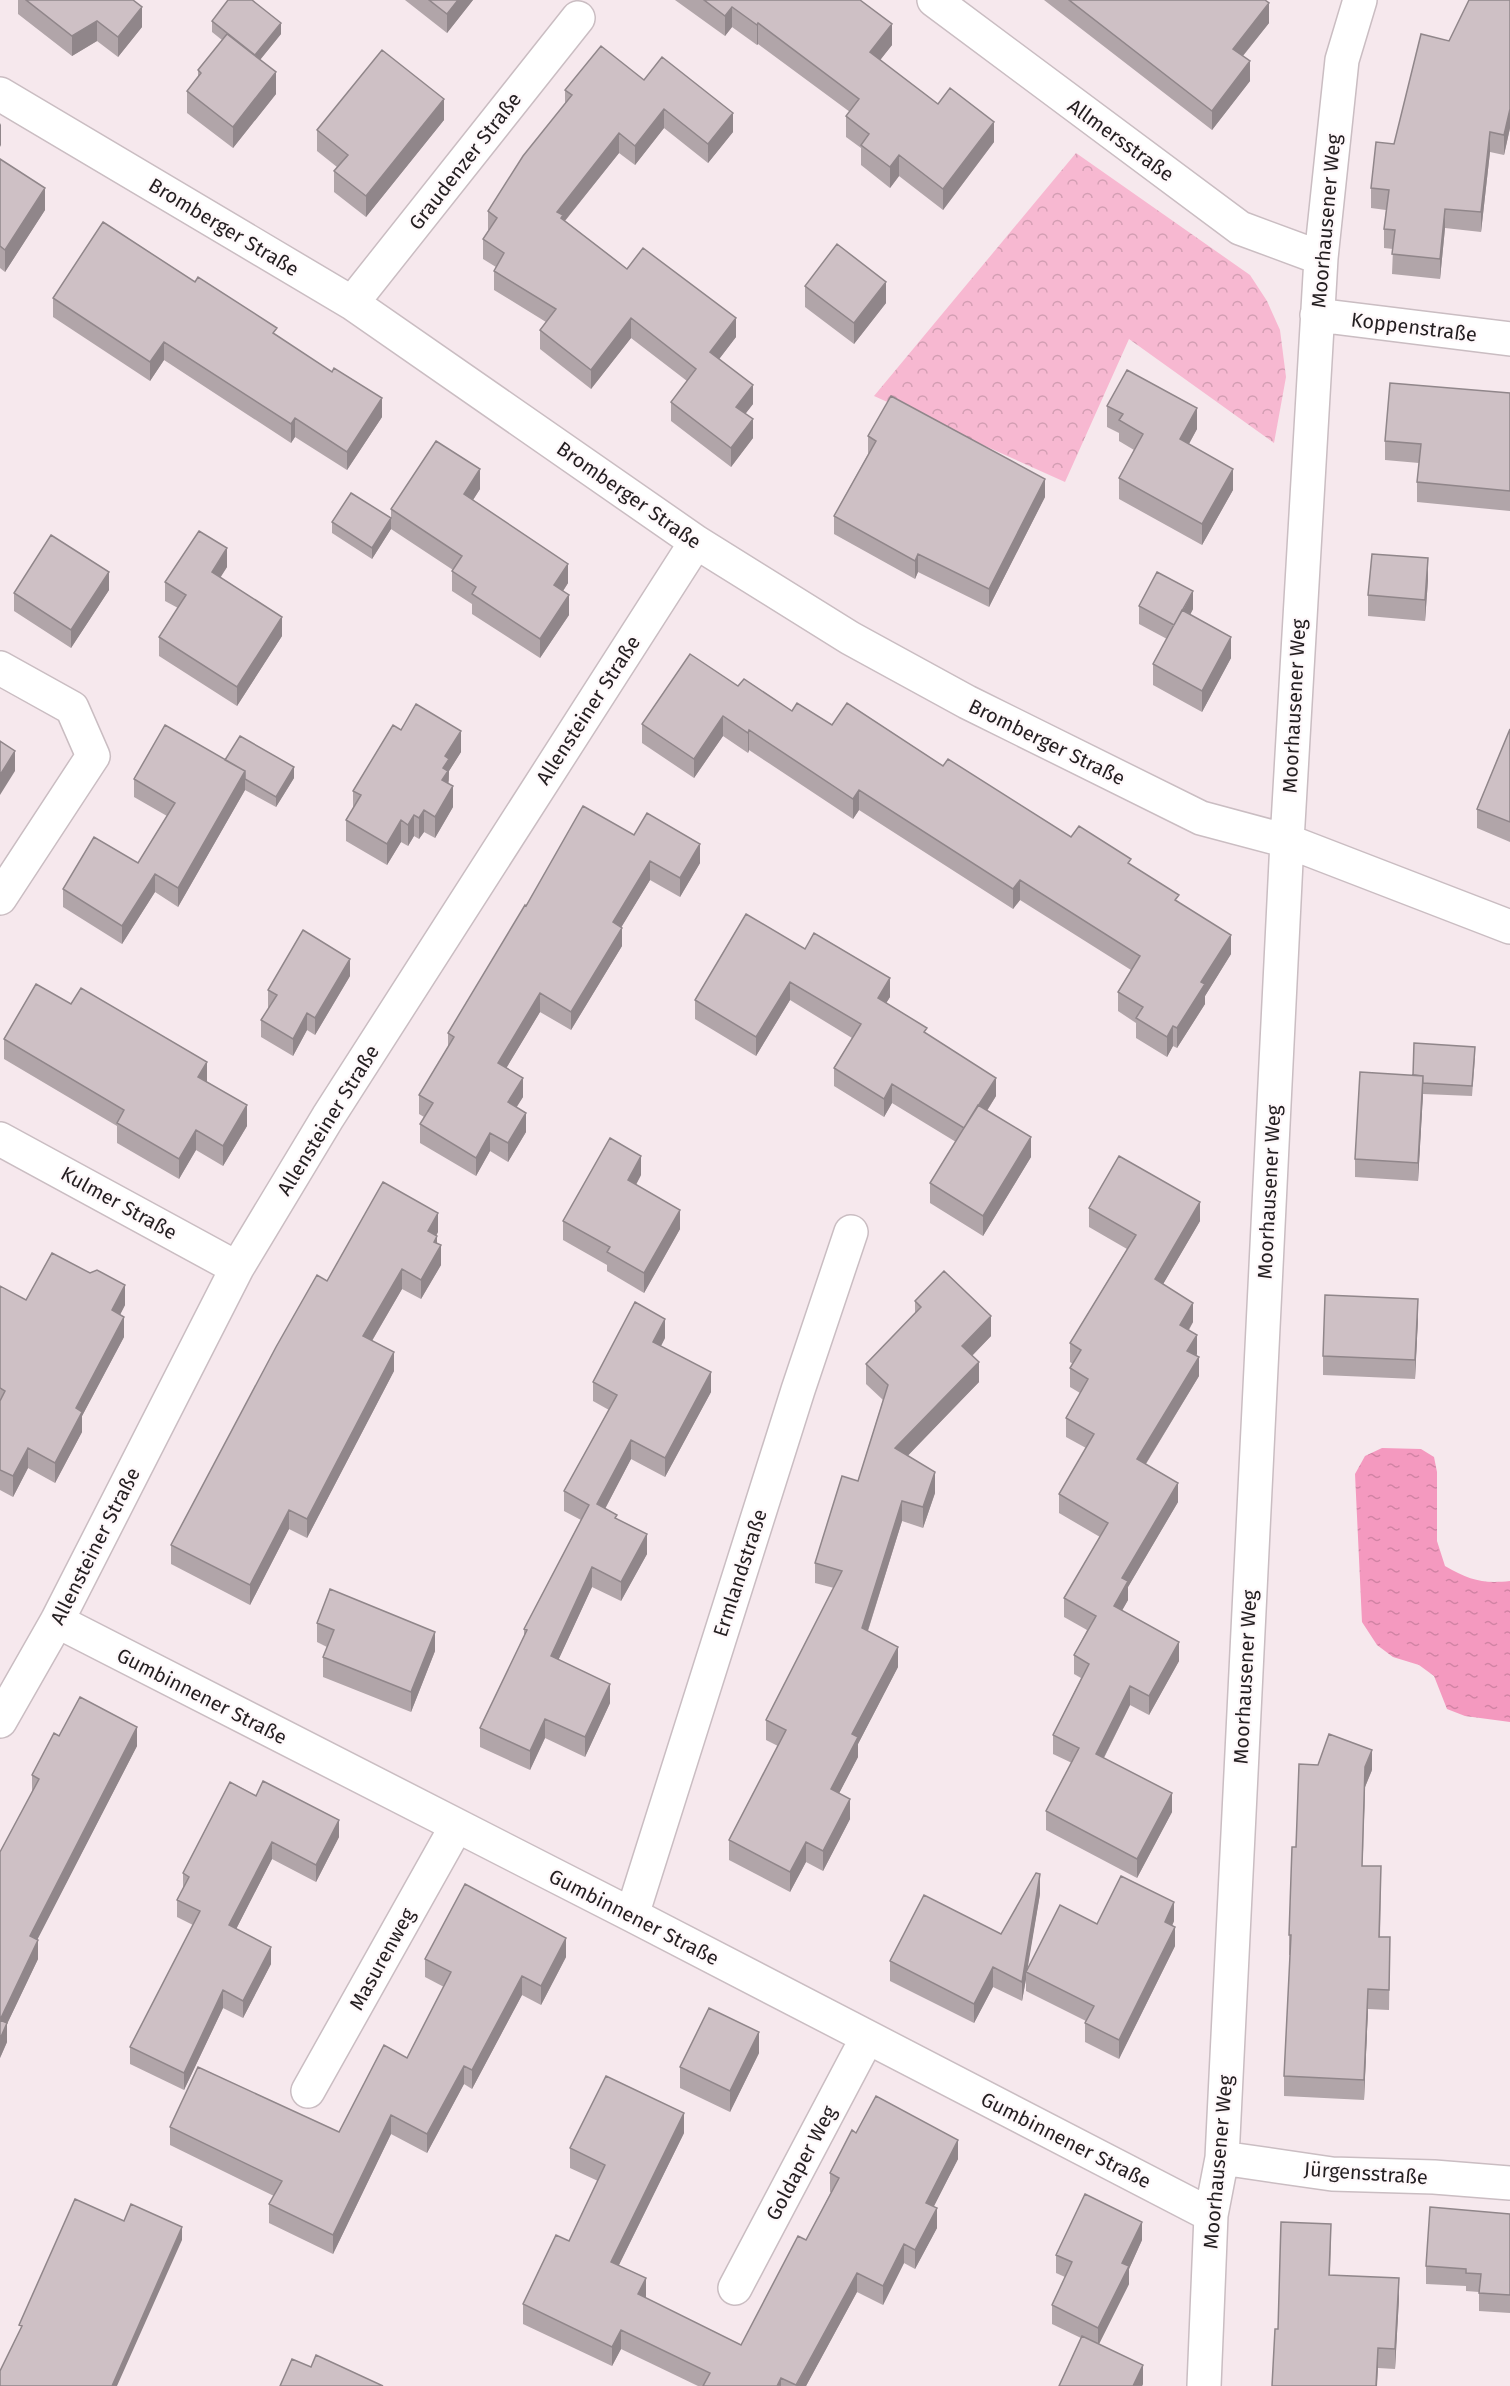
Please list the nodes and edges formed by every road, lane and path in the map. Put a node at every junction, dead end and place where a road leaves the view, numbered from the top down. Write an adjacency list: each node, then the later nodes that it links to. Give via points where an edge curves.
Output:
1 (934, 0): 5 (street, Allmersstraße, via 1240,228)
2 (1360, 0): 5 (street, Moorhausener Weg, via 1342,60)
3 (578, 18): 6 (street, Graudenzer Straße)
4 (0, 94): 6 (street, Bromberger Straße)
5 (1321, 258): 7 (street, Moorhausener Weg)
6 (352, 303): 9 (street, Bromberger Straße)
7 (1317, 315): 8 (street, Koppenstraße); 11 (street, Moorhausener Weg)
8 (1510, 339)
9 (696, 542): 11 (street, Bromberger Straße, via 850,638 967,702 1201,818); 16 (street, Allensteiner Straße, via 328,1117)
10 (0, 668): 12 (street, via 72,708 93,756)
11 (1287, 841): 13 (street, Bromberger Straße); 23 (street, Moorhausener Weg)
12 (0, 898)
13 (1510, 927)
14 (0, 1139): 16 (street, Kulmer Straße)
15 (851, 1232): 20 (street, Ermlandstraße)
16 (237, 1268): 17 (street, Allensteiner Straße)
17 (57, 1621): 18 (street, Allensteiner Straße); 19 (street, Gumbinnener Straße)
18 (0, 1721)
19 (456, 1827): 20 (street, Gumbinnener Straße); 22 (street, Masurenweg)
20 (632, 1915): 21 (street, Gumbinnener Straße)
21 (867, 2038): 25 (street, Gumbinnener Straße); 26 (street, Goldaper Weg)
22 (308, 2091)
23 (1222, 2158): 24 (street, Jürgensstraße, via 1332,2174); 25 (street, Moorhausener Weg)
24 (1510, 2183)
25 (1211, 2215): 27 (street, Moorhausener Weg)
26 (735, 2288)
27 (1204, 2386)

